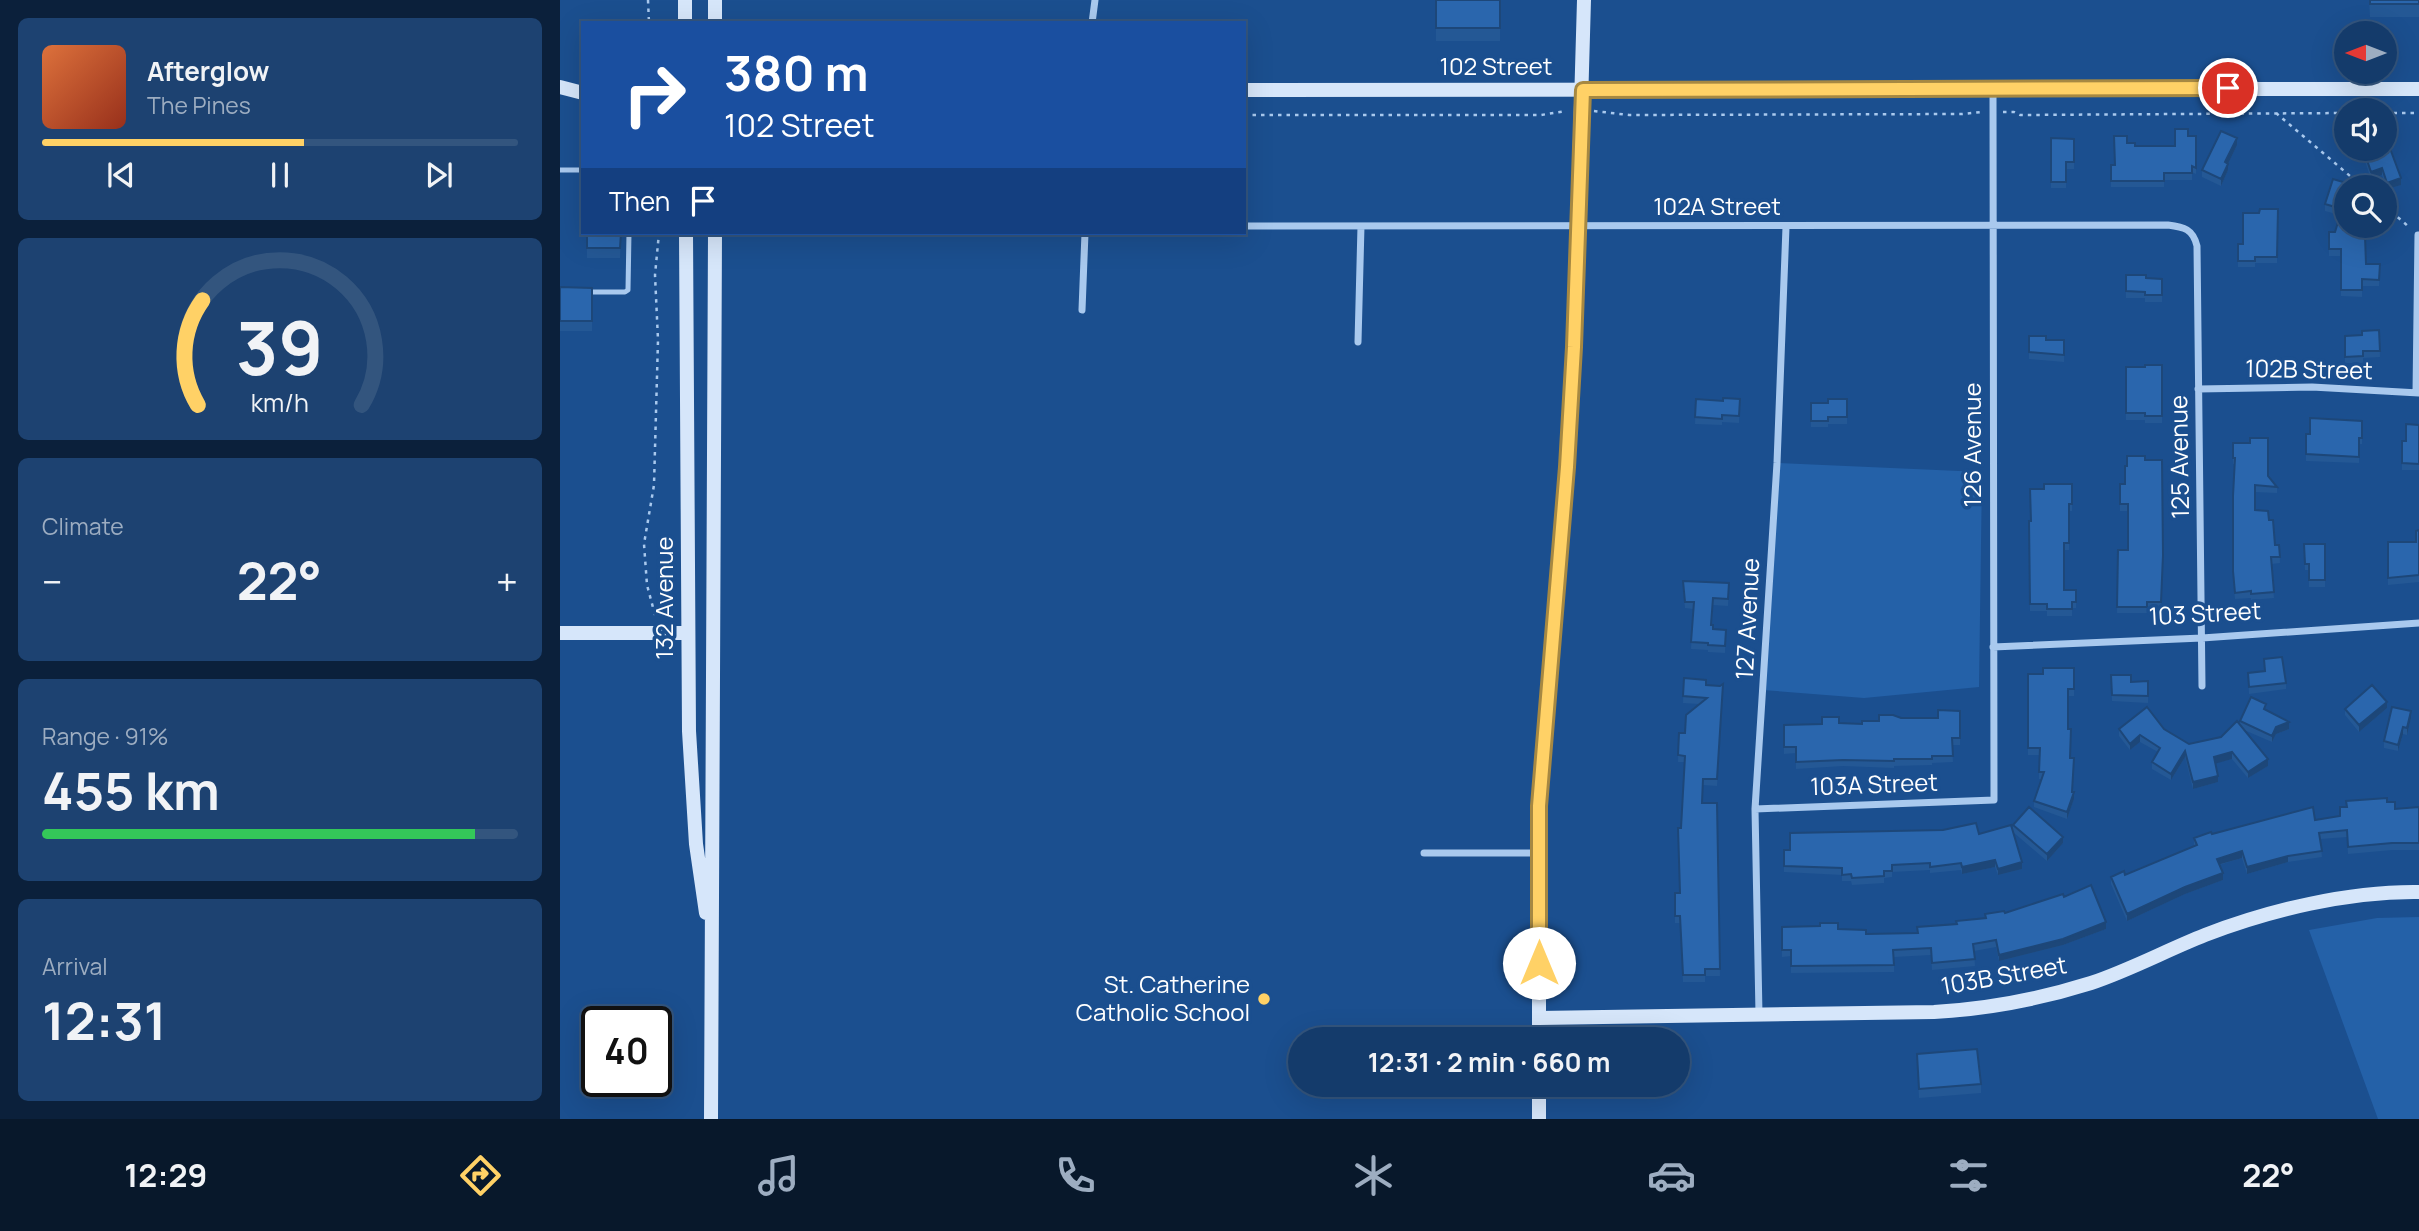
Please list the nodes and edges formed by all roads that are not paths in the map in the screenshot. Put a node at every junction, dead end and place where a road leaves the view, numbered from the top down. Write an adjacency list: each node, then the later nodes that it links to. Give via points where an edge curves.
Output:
1 (685, 0): 5 (street)
2 (715, 0): 6 (street)
3 (1095, 0): 7 (street)
4 (1584, 0): 11 (street)
5 (685, 21)
6 (715, 21)
7 (1092, 21)
8 (560, 87): 13 (street)
9 (2419, 89): 12 (street, 102 Street)
10 (1246, 90): 11 (street, 102 Street)
11 (1583, 90): 12 (street, 102 Street); 17 (street)
12 (1993, 90): 16 (street, 126 Avenue)
13 (581, 92)
14 (560, 170): 15 (lane)
15 (581, 170)
16 (1992, 224): 20 (street, 102A Street); 21 (street, 102A Street, via 2168,225); 36 (street, 126 Avenue)
17 (1578, 225): 19 (street, 102A Street); 20 (street, 102A Street); 41 (street, via 1567,467)
18 (1246, 226): 19 (street, 102A Street)
19 (1361, 226): 29 (street)
20 (1786, 227): 39 (street, 127 Avenue, via 1777,463)
21 (2189, 230): 30 (street, 125 Avenue, via 2197,246)
22 (2418, 234): 31 (street)
23 (629, 235): 27 (lane, via 628,290)
24 (686, 235): 34 (street, 132 Avenue)
25 (715, 235): 43 (street, 132 Avenue)
26 (1085, 235): 28 (street)
27 (586, 292)
28 (1083, 310)
29 (1358, 342)
30 (2198, 389): 31 (street, 102B Street, via 2312,387); 35 (street, 125 Avenue)
31 (2417, 393)
32 (2419, 623): 35 (street, 103 Street)
33 (560, 633): 34 (street)
34 (687, 633): 43 (street, 132 Avenue, via 696,844)
35 (2202, 638): 36 (street, 103 Street); 37 (street, 125 Avenue)
36 (1993, 647): 38 (street, 126 Avenue)
37 (2202, 686)
38 (1994, 800): 39 (street, 103A Street)
39 (1755, 809): 44 (street, 127 Avenue)
40 (1424, 853): 41 (street)
41 (1539, 853): 45 (street)
42 (2419, 892): 44 (street, 103B Street, via 2303,905 2252,918 2092,982 2015,1003 1934,1012)
43 (713, 962): 48 (street, 132 Avenue)
44 (1759, 1014): 45 (street, 103B Street)
45 (1539, 1018): 46 (street)
46 (1539, 1027)
47 (1539, 1097): 49 (street)
48 (711, 1119)
49 (1539, 1119)

